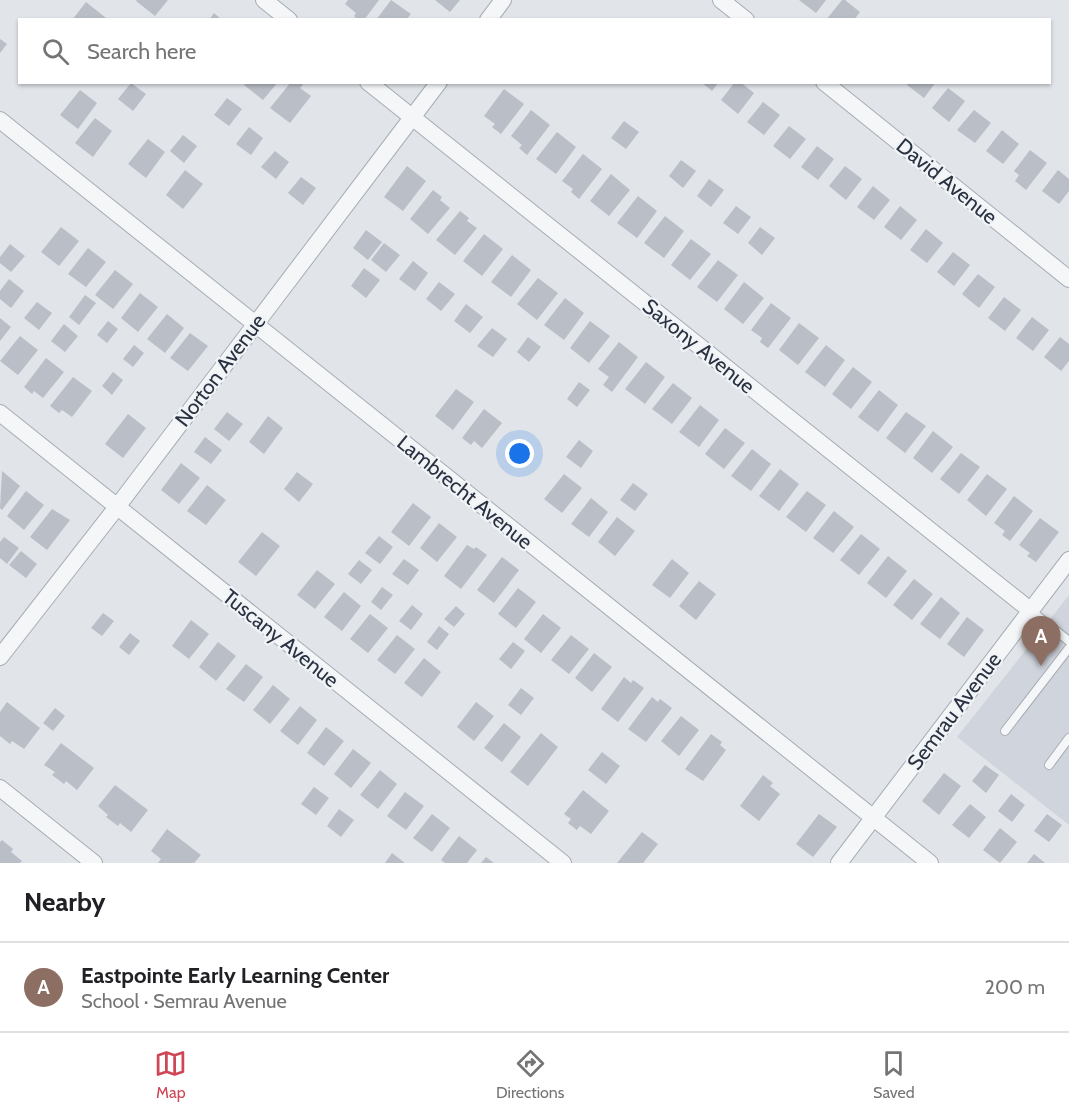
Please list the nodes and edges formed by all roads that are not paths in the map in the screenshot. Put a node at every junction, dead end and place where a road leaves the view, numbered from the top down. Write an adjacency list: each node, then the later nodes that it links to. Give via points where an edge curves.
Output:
1 (264, 0): 4 (street)
2 (504, 0): 5 (street)
3 (722, 0): 6 (street)
4 (286, 18)
5 (490, 18)
6 (744, 18)
7 (371, 84): 10 (street, Saxony Avenue)
8 (437, 84): 10 (street, Norton Avenue)
9 (826, 84): 12 (street, David Avenue)
10 (412, 117): 13 (street, Norton Avenue); 17 (street, Saxony Avenue)
11 (0, 120): 13 (street, Lambrecht Avenue)
12 (1069, 279)
13 (255, 324): 15 (street, Norton Avenue); 25 (street, Lambrecht Avenue)
14 (0, 413): 15 (street, Tuscany Avenue)
15 (117, 507): 20 (street, Norton Avenue); 27 (street, Tuscany Avenue)
16 (1069, 560): 17 (street, Semrau Avenue)
17 (1030, 610): 18 (lane); 25 (street, Semrau Avenue)
18 (1069, 641)
19 (1069, 648): 21 (lane)
20 (0, 657)
21 (1005, 732)
22 (1069, 738): 23 (lane)
23 (1049, 765)
24 (0, 788): 26 (street)
25 (874, 818): 28 (street, Semrau Avenue); 29 (street, Lambrecht Avenue)
26 (94, 863)
27 (563, 863)
28 (839, 863)
29 (930, 863)

